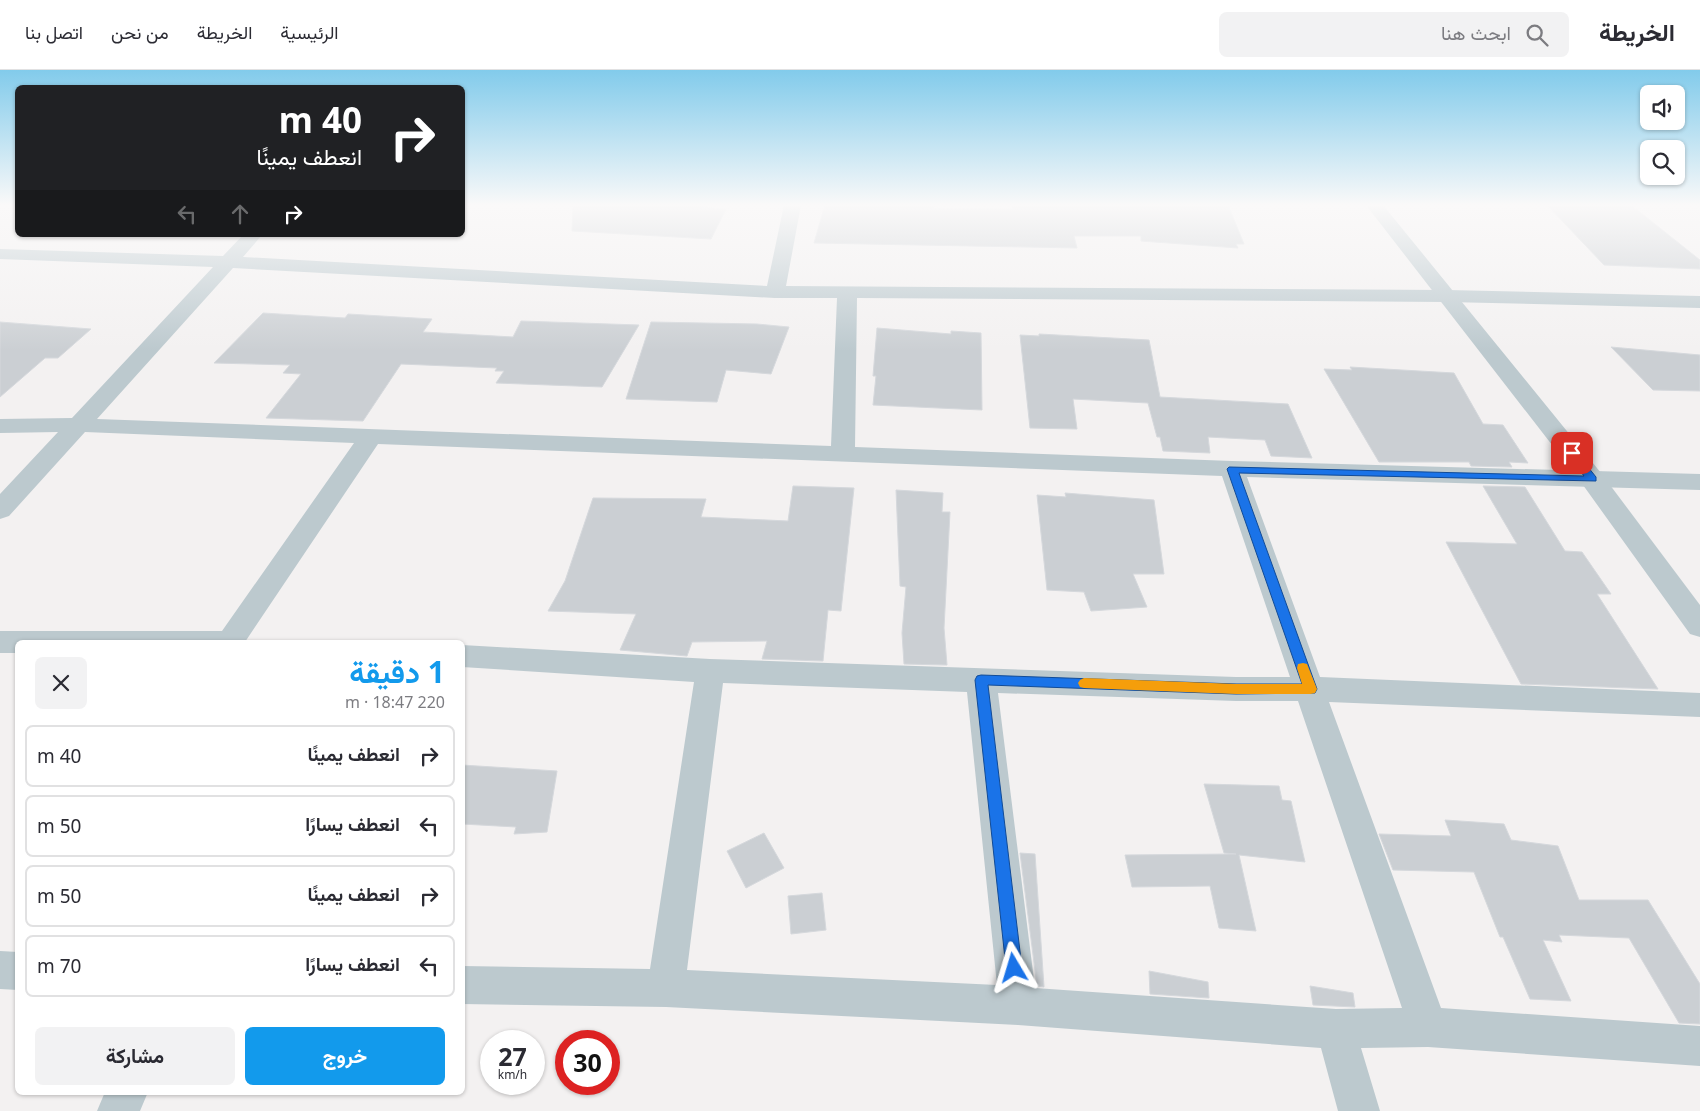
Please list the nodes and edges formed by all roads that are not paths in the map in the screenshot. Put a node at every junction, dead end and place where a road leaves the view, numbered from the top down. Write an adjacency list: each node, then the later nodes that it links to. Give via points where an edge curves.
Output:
1 (0, 254): 5 (street)
2 (236, 254): 5 (street)
3 (783, 254): 6 (street)
4 (1413, 254): 8 (street)
5 (229, 262): 6 (street); 10 (street)
6 (775, 292): 7 (street)
7 (847, 293): 8 (street); 13 (street)
8 (1447, 296): 9 (street); 15 (street)
9 (1700, 302)
10 (80, 425): 11 (street); 12 (street); 17 (street)
11 (0, 426)
12 (371, 436): 13 (street); 19 (street)
13 (843, 453): 14 (street)
14 (1232, 469): 15 (street); 25 (street)
15 (1592, 479): 16 (street); 18 (street)
16 (1700, 482)
17 (0, 510)
18 (1700, 626)
19 (231, 640)
20 (0, 642): 21 (street)
21 (15, 642)
22 (465, 656): 23 (street)
23 (710, 671): 24 (street); 30 (street)
24 (981, 680): 25 (street); 31 (street)
25 (1310, 689): 26 (street); 32 (street)
26 (1700, 705)
27 (0, 970): 28 (street)
28 (15, 971)
29 (465, 986): 30 (street)
30 (666, 988): 31 (street)
31 (1018, 1006): 33 (street)
32 (1428, 1028): 33 (street); 34 (street)
33 (1336, 1029): 37 (street)
34 (1700, 1046)
35 (126, 1095): 36 (street)
36 (118, 1111)
37 (1359, 1111)

